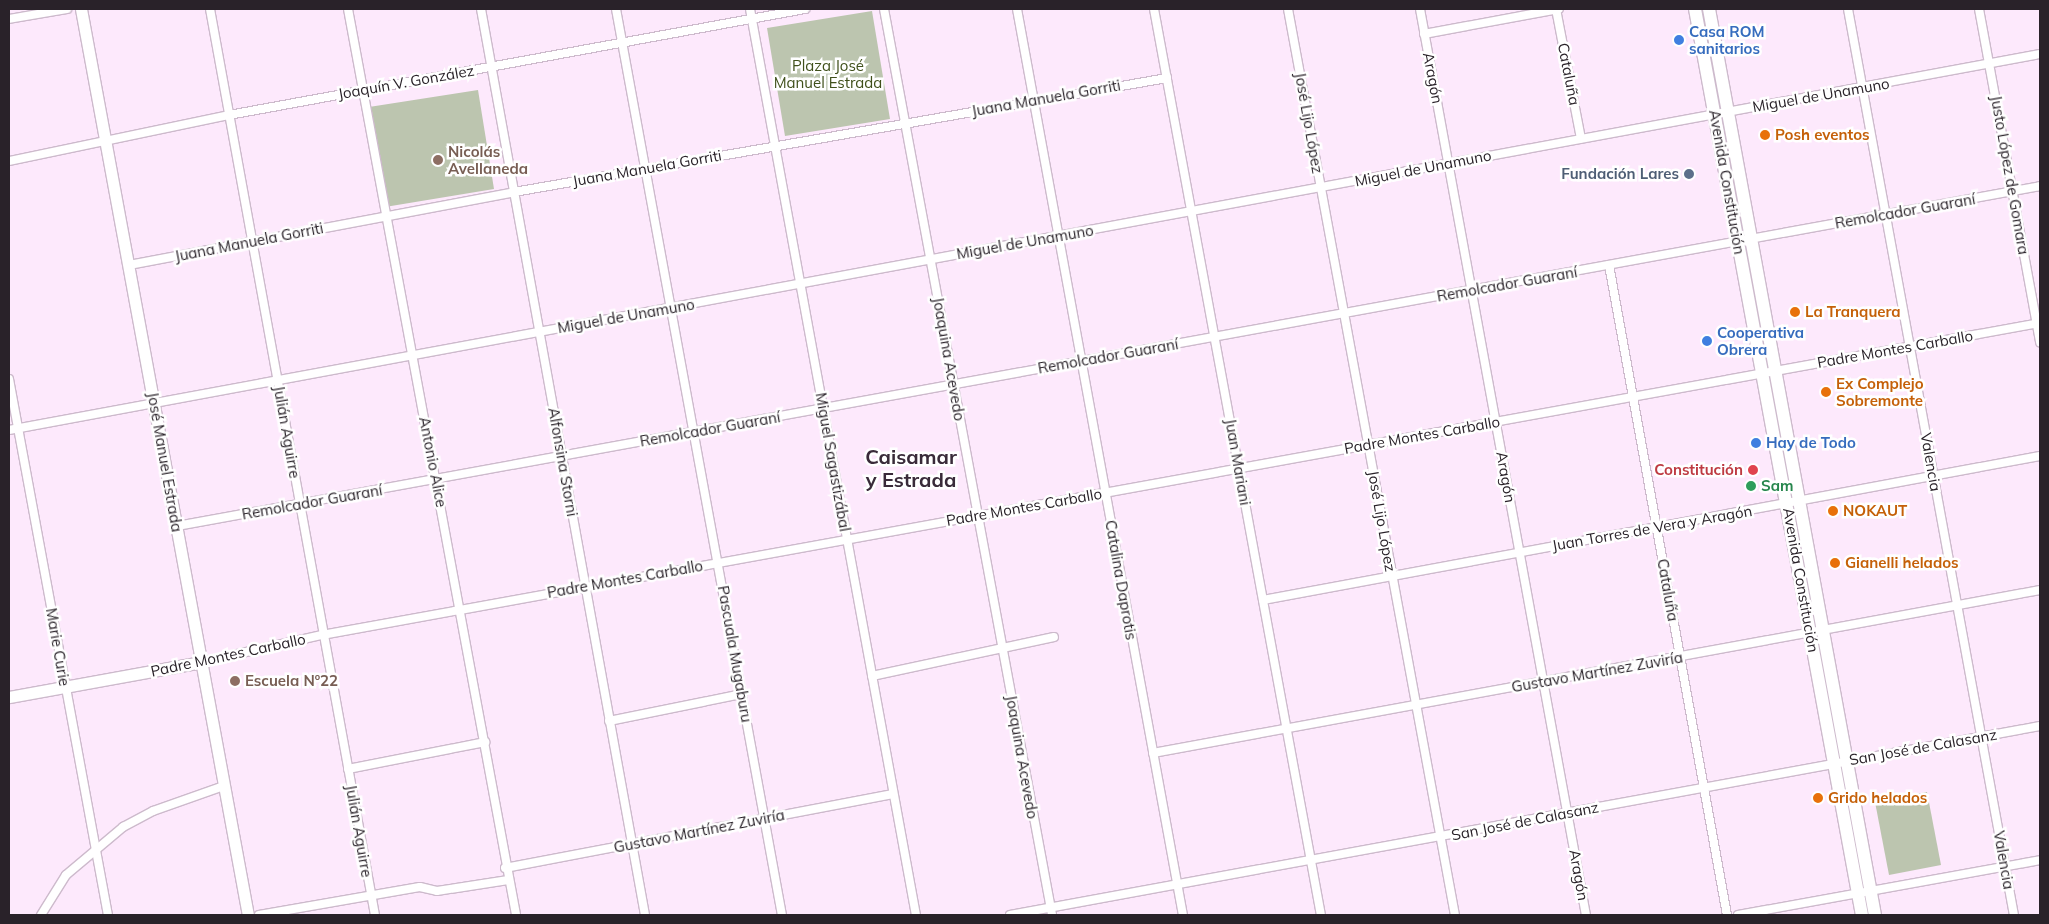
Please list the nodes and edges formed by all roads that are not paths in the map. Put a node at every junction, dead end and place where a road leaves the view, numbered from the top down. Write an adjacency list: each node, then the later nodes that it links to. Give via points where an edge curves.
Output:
1 (67, 9): 19 (street)
2 (81, 9): 32 (main road, José Manuel Estrada)
3 (210, 9): 30 (street, Julián Aguirre)
4 (348, 9): 27 (street, Antonio Alice)
5 (481, 9): 24 (street, Alfonsina Storni)
6 (616, 9): 21 (street, Pascuala Mugaburu)
7 (805, 9): 18 (street, Joaquín V. González)
8 (884, 9): 31 (street, Joaquina Acevedo)
9 (1017, 9): 28 (street, Catalina Daprotis)
10 (1154, 9): 25 (street, Juan Mariani)
11 (1288, 9): 39 (street, José Lijo López)
12 (1420, 9): 20 (street, Aragón)
13 (1557, 9): 20 (street); 33 (street, Cataluña)
14 (1695, 9): 29 (main road, Avenida Constitución)
15 (1709, 9): 29 (main road, Avenida Constitución)
16 (1848, 9): 26 (street, Valencia)
17 (1979, 9): 23 (street, Justo López de Gomara)
18 (751, 13): 21 (street, Joaquín V. González); 34 (street, Miguel Sagastizábal)
19 (9, 19)
20 (1424, 34): 36 (street, Aragón)
21 (622, 42): 24 (street, Joaquín V. González); 37 (street, Pascuala Mugaburu)
22 (2040, 54): 23 (street, Miguel de Unamuno)
23 (1989, 64): 26 (street, Miguel de Unamuno); 40 (street, Justo López de Gomara)
24 (492, 66): 27 (street, Joaquín V. González); 41 (street, Alfonsina Storni)
25 (1167, 78): 28 (street, Juana Manuela Gorriti); 42 (street, Juan Mariani)
26 (1862, 87): 29 (street, Miguel de Unamuno); 43 (street, Valencia)
27 (363, 90): 30 (street, Joaquín V. González); 44 (street, Antonio Alice)
28 (1034, 100): 31 (street, Juana Manuela Gorriti); 45 (street, Catalina Daprotis)
29 (1721, 113): 33 (street, Miguel de Unamuno); 46 (main road, Avenida Constitución)
30 (229, 115): 32 (street, Joaquín V. González); 47 (street, Julián Aguirre)
31 (905, 123): 34 (street, Juana Manuela Gorriti); 48 (street, Joaquina Acevedo)
32 (105, 139): 35 (street, Joaquín V. González); 49 (main road, José Manuel Estrada)
33 (1581, 139): 36 (street, Miguel de Unamuno)
34 (775, 146): 37 (street, Juana Manuela Gorriti); 51 (street, Miguel Sagastizábal)
35 (9, 161)
36 (1449, 164): 39 (street, Miguel de Unamuno); 52 (street, Aragón)
37 (646, 169): 41 (street, Juana Manuela Gorriti); 53 (street, Pascuala Mugaburu)
38 (2040, 186): 40 (street, Remolcador Guaraní)
39 (1321, 187): 42 (street, Miguel de Unamuno); 54 (street, José Lijo López)
40 (2013, 191): 43 (street, Remolcador Guaraní); 55 (street, Justo López de Gomara)
41 (514, 192): 44 (street, Juana Manuela Gorriti); 56 (street, Alfonsina Storni)
42 (1192, 211): 45 (street, Miguel de Unamuno); 57 (street, Juan Mariani)
43 (1886, 214): 46 (street, Remolcador Guaraní); 59 (street, Valencia)
44 (387, 215): 47 (street, Juana Manuela Gorriti); 60 (street, Antonio Alice)
45 (1058, 236): 48 (street, Miguel de Unamuno); 61 (street, Catalina Daprotis)
46 (1745, 240): 50 (street, Remolcador Guaraní); 62 (main road, Avenida Constitución)
47 (252, 242): 49 (street, Juana Manuela Gorriti); 64 (street, Julián Aguirre)
48 (930, 260): 51 (street, Miguel de Unamuno); 65 (street, Joaquina Acevedo)
49 (129, 265): 67 (main road, José Manuel Estrada)
50 (1609, 265): 52 (street, Remolcador Guaraní); 66 (street, Cataluña)
51 (800, 284): 53 (street, Miguel de Unamuno); 68 (street, Miguel Sagastizábal)
52 (1472, 290): 54 (street, Remolcador Guaraní); 69 (street, Aragón)
53 (672, 308): 56 (street, Miguel de Unamuno); 72 (street, Pascuala Mugaburu)
54 (1344, 313): 57 (street, Remolcador Guaraní); 73 (street, José Lijo López)
55 (2039, 323): 58 (street, Justo López de Gomara); 59 (street, Padre Montes Carballo)
56 (539, 332): 60 (street, Miguel de Unamuno); 74 (street, Alfonsina Storni)
57 (1215, 337): 61 (street, Remolcador Guaraní); 76 (street, Juan Mariani)
58 (2040, 342)
59 (1910, 347): 62 (street, Padre Montes Carballo); 77 (street, Valencia)
60 (413, 355): 64 (street, Miguel de Unamuno); 78 (street, Antonio Alice)
61 (1081, 361): 65 (street, Remolcador Guaraní); 79 (street, Catalina Daprotis)
62 (1769, 372): 66 (street, Padre Montes Carballo); 80 (main road, Avenida Constitución)
63 (9, 379): 70 (street, Marie Curie)
64 (278, 380): 67 (street, Miguel de Unamuno); 81 (street, Julián Aguirre)
65 (954, 384): 68 (street, Remolcador Guaraní); 82 (street, Joaquina Acevedo)
66 (1633, 397): 69 (street, Padre Montes Carballo); 84 (street, Cataluña)
67 (154, 403): 70 (street, Miguel de Unamuno); 83 (main road, José Manuel Estrada)
68 (823, 408): 72 (street, Remolcador Guaraní); 85 (street, Miguel Sagastizábal)
69 (1496, 422): 73 (street, Padre Montes Carballo); 86 (street, Aragón)
70 (18, 428): 71 (street, Miguel de Unamuno); 102 (street, Marie Curie)
71 (9, 430)
72 (694, 432): 74 (street, Remolcador Guaraní); 87 (street, Pascuala Mugaburu)
73 (1368, 445): 76 (street, Padre Montes Carballo); 88 (street, José Lijo López)
74 (562, 456): 78 (street, Remolcador Guaraní); 89 (street, Alfonsina Storni)
75 (2040, 456): 77 (street, Juan Torres de Vera y Aragón)
76 (1239, 468): 79 (street, Padre Montes Carballo); 91 (street, Juan Mariani)
77 (1934, 476): 80 (street, Juan Torres de Vera y Aragón); 92 (street, Valencia)
78 (436, 479): 81 (street, Remolcador Guaraní); 93 (street, Antonio Alice)
79 (1105, 493): 82 (street, Padre Montes Carballo); 111 (street, Catalina Daprotis)
80 (1793, 502): 84 (street, Juan Torres de Vera y Aragón); 94 (main road, Avenida Constitución)
81 (300, 504): 83 (street, Remolcador Guaraní); 95 (street, Julián Aguirre)
82 (978, 516): 85 (street, Padre Montes Carballo); 97 (street, Joaquina Acevedo)
83 (177, 526): 99 (main road, José Manuel Estrada)
84 (1657, 527): 86 (street, Juan Torres de Vera y Aragón); 98 (street, Cataluña)
85 (847, 540): 87 (street, Padre Montes Carballo); 100 (street, Miguel Sagastizábal)
86 (1520, 552): 88 (street, Juan Torres de Vera y Aragón); 101 (street, Aragón)
87 (718, 562): 89 (street, Padre Montes Carballo); 103 (street, Pascuala Mugaburu)
88 (1392, 576): 91 (street, Juan Torres de Vera y Aragón); 105 (street, José Lijo López)
89 (585, 587): 93 (street, Padre Montes Carballo); 106 (street, Alfonsina Storni)
90 (2040, 590): 92 (street, Gustavo Martínez Zuviría)
91 (1263, 600): 108 (street, Juan Mariani)
92 (1957, 606): 94 (street, Gustavo Martínez Zuviría); 109 (street, Valencia)
93 (460, 610): 95 (street, Padre Montes Carballo); 110 (street, Antonio Alice)
94 (1816, 632): 98 (street, Gustavo Martínez Zuviría); 112 (main road, Avenida Constitución)
95 (322, 635): 99 (street, Padre Montes Carballo); 113 (street, Julián Aguirre)
96 (1054, 637): 97 (street)
97 (1002, 648): 100 (street); 130 (street, Joaquina Acevedo)
98 (1680, 657): 101 (street, Gustavo Martínez Zuviría); 115 (street, Cataluña)
99 (202, 662): 102 (main road, Padre Montes Carballo); 114 (main road, José Manuel Estrada)
100 (872, 676): 116 (street, Miguel Sagastizábal)
101 (1544, 682): 105 (street, Gustavo Martínez Zuviría); 117 (street, Aragón)
102 (65, 686): 104 (main road, Padre Montes Carballo); 121 (street, Marie Curie)
103 (742, 694): 106 (street); 118 (street, Pascuala Mugaburu)
104 (9, 697)
105 (1416, 705): 108 (street, Gustavo Martínez Zuviría); 119 (street, José Lijo López)
106 (609, 721): 120 (street, Alfonsina Storni)
107 (2040, 726): 109 (street, San José de Calasanz)
108 (1287, 729): 111 (street, Gustavo Martínez Zuviría); 122 (street, Juan Mariani)
109 (1982, 736): 112 (street, San José de Calasanz); 124 (street, Valencia)
110 (485, 742): 113 (street); 125 (street, Antonio Alice)
111 (1153, 753): 127 (street, Catalina Daprotis)
112 (1841, 762): 115 (street, San José de Calasanz); 128 (main road, Avenida Constitución)
113 (348, 770): 129 (street, Julián Aguirre)
114 (224, 786): 121 (street, via 153,811 123,827); 133 (main road, José Manuel Estrada)
115 (1703, 788): 117 (street, San José de Calasanz); 145 (street, Cataluña)
116 (894, 794): 118 (street, Gustavo Martínez Zuviría); 139 (street, Miguel Sagastizábal)
117 (1568, 812): 119 (street, San José de Calasanz); 144 (street, Aragón)
118 (765, 819): 120 (street, Gustavo Martínez Zuviría); 138 (street, Pascuala Mugaburu)
119 (1440, 836): 122 (street, San José de Calasanz); 143 (street, José Lijo López)
120 (632, 845): 125 (street, Gustavo Martínez Zuviría); 137 (street, Alfonsina Storni)
121 (95, 848): 131 (street, via 66,875); 132 (street, Marie Curie)
122 (1311, 860): 127 (street, San José de Calasanz); 142 (street, Juan Mariani)
123 (2040, 860): 124 (street)
124 (2005, 866): 128 (street); 149 (street, Valencia)
125 (505, 868): 126 (street, Antonio Alice)
126 (508, 880): 129 (street, via 437,891 420,887); 136 (street, Antonio Alice)
127 (1177, 884): 130 (street, San José de Calasanz); 141 (street, Catalina Daprotis)
128 (1864, 892): 146 (street); 147 (main road, Avenida Constitución); 148 (main road, Avenida Constitución)
129 (371, 897): 134 (street); 135 (street, Julián Aguirre)
130 (1051, 911): 140 (street, San José de Calasanz)
131 (41, 915)
132 (108, 915)
133 (248, 915)
134 (259, 915)
135 (375, 915)
136 (516, 915)
137 (645, 915)
138 (782, 915)
139 (916, 915)
140 (1010, 915)
141 (1183, 915)
142 (1321, 915)
143 (1454, 915)
144 (1586, 915)
145 (1727, 915)
146 (1738, 915)
147 (1862, 915)
148 (1875, 915)
149 (2014, 915)

